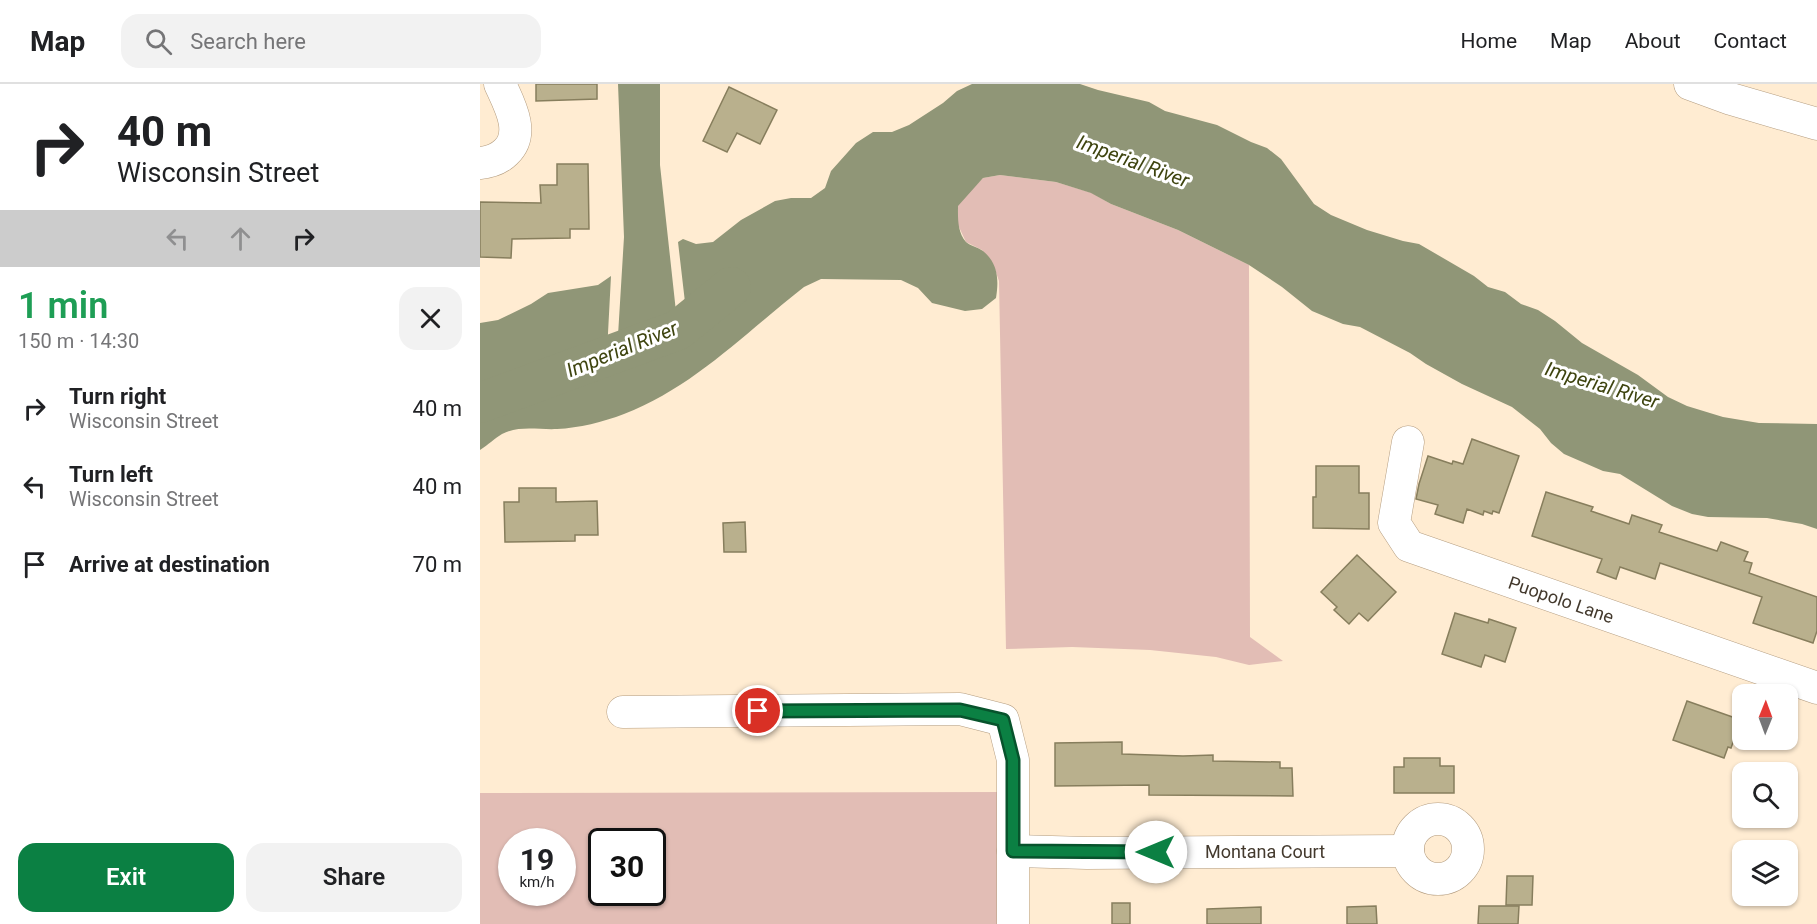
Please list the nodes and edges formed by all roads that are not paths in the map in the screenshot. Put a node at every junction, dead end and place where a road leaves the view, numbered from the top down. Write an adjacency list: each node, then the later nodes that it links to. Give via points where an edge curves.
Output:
1 (500, 84): 4 (street, via 514,122 512,147 501,157)
2 (1690, 84): 3 (street)
3 (1817, 124)
4 (480, 163)
5 (1408, 442): 6 (street, Puopolo Lane, via 1394,523 1409,546)
6 (1817, 688)
7 (623, 712): 8 (street, via 960,710 1003,720 1013,760)
8 (1013, 851): 9 (street, Montana Court); 10 (street)
9 (1408, 851)
10 (1013, 924)

